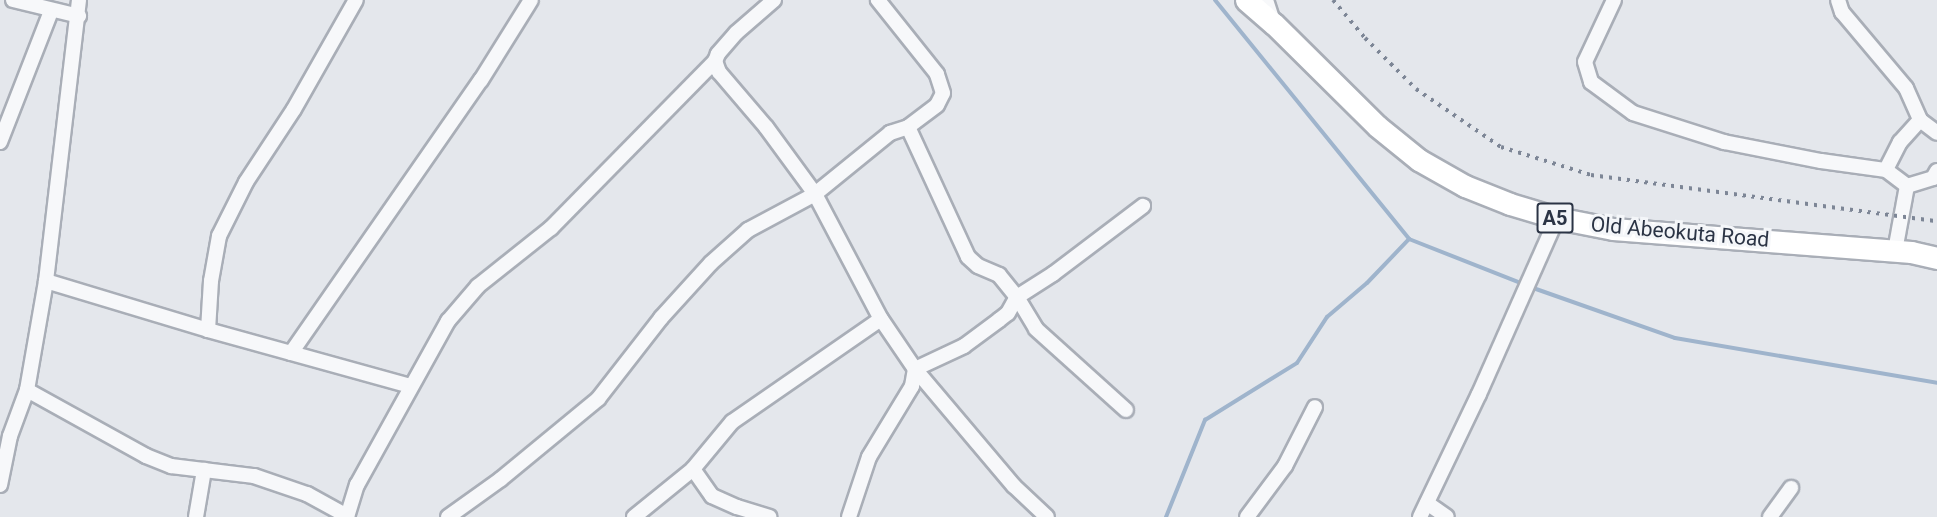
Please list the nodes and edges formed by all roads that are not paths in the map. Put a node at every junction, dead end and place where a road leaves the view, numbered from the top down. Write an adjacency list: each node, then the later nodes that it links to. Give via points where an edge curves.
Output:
1 (13, 0): 11 (street)
2 (79, 0): 12 (street)
3 (356, 0): 30 (street, via 246,182 219,236)
4 (531, 0): 31 (street, via 481,80)
5 (774, 0): 14 (street, via 736,33)
6 (878, 0): 16 (street, via 942,85 937,105)
7 (1246, 0): 13 (highway, Old Abeokuta Road / A5)
8 (1266, 0): 13 (street)
9 (1614, 0): 19 (street, via 1586,62 1591,82 1633,113 1724,142)
10 (1838, 0): 15 (street, via 1842,12 1906,88)
11 (51, 11): 12 (street); 18 (street)
12 (79, 16): 27 (street)
13 (1274, 24): 24 (highway, Old Abeokuta Road / A5, via 1377,126 1419,160 1465,186)
14 (715, 61): 22 (street, via 719,72); 33 (street, via 551,228 478,286 448,321)
15 (1920, 120): 17 (street); 19 (street, via 1900,142)
16 (908, 127): 22 (street, via 890,133); 28 (street, via 968,257 999,275)
17 (1937, 133)
18 (0, 142)
19 (1886, 170): 21 (street)
20 (1936, 176): 21 (street)
21 (1907, 186): 25 (street)
22 (815, 194): 29 (street); 44 (street, via 748,230 711,263 661,318 598,399)
23 (1143, 206): 28 (street)
24 (1557, 218): 25 (highway, Old Abeokuta Road / A5, via 1613,229); 41 (street)
25 (1895, 251): 26 (highway, Old Abeokuta Road / A5)
26 (1937, 258)
27 (46, 281): 30 (street); 34 (street)
28 (1017, 297): 32 (street, via 1008,313 964,346); 36 (street, via 1036,329)
29 (881, 319): 32 (street); 37 (street, via 732,422)
30 (208, 330): 31 (street)
31 (291, 352): 33 (street)
32 (915, 369): 47 (street, via 912,386 869,457); 48 (street, via 1014,486)
33 (410, 386): 42 (street, via 357,485)
34 (27, 390): 38 (street, via 146,456 171,466); 39 (street, via 10,436)
35 (1315, 407): 49 (street, via 1285,466)
36 (1126, 410)
37 (693, 469): 45 (street); 46 (street, via 712,496)
38 (204, 470): 42 (street, via 279,483); 43 (street)
39 (0, 485)
40 (1791, 488): 52 (street)
41 (1427, 503): 50 (street); 51 (street)
42 (347, 516)
43 (196, 517)
44 (448, 517)
45 (634, 517)
46 (769, 517)
47 (849, 517)
48 (1047, 517)
49 (1247, 517)
50 (1420, 517)
51 (1448, 517)
52 (1770, 517)

